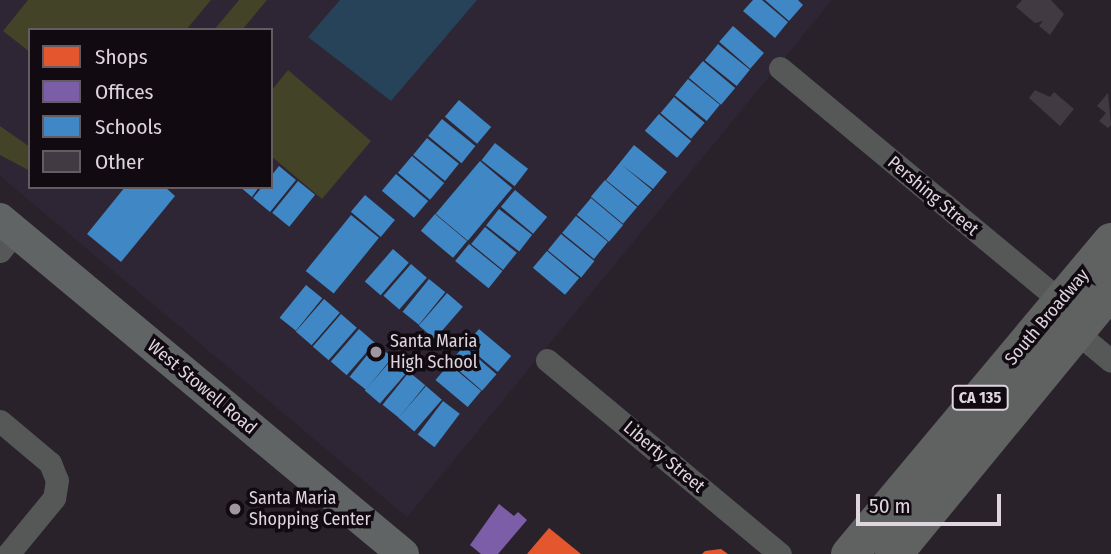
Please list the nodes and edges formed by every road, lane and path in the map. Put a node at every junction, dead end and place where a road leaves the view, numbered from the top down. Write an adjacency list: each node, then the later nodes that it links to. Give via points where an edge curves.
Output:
1 (780, 68): 5 (street, Pershing Street)
2 (5, 234): 10 (main road, West Stowell Road)
3 (1111, 241): 5 (main road, South Broadway / CA 135)
4 (1111, 289): 5 (main road, South Broadway / CA 135)
5 (1069, 317): 7 (street, Pershing Street); 12 (main road, South Broadway / CA 135); 13 (main road, South Broadway / CA 135)
6 (547, 360): 11 (street, Liberty Street)
7 (1111, 361)
8 (0, 421): 9 (street, via 50,463 57,480 54,498)
9 (8, 554)
10 (403, 554)
11 (780, 554)
12 (849, 554)
13 (893, 554)

